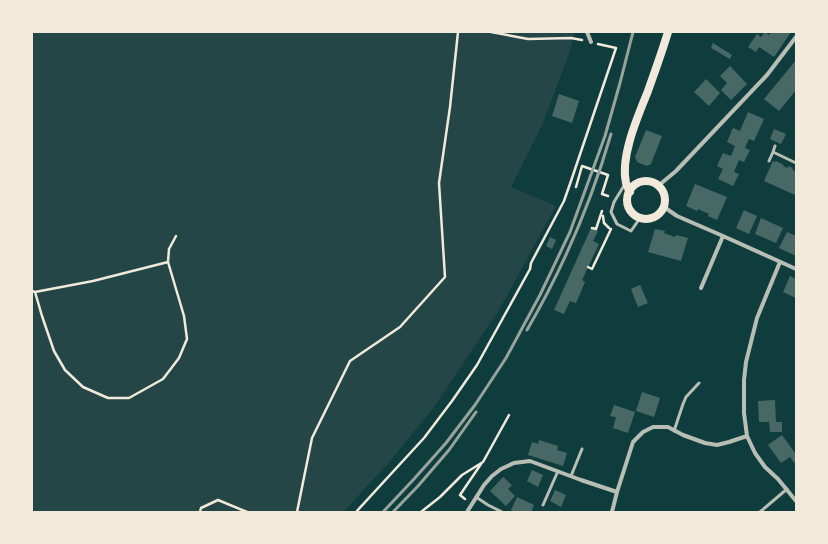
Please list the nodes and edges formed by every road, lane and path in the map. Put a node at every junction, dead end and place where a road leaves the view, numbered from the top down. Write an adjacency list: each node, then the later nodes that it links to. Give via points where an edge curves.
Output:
1 (458, 32): 46 (path, via 439,183 445,277 400,328 350,361 312,438)
2 (491, 32): 6 (path, via 528,39 571,38)
3 (587, 32): 6 (street)
4 (668, 32): 13 (main road, via 632,134 625,165)
5 (796, 37): 14 (street, via 767,75 676,171)
6 (591, 42)
7 (600, 44): 12 (path, via 616,48)
8 (775, 146): 9 (lane)
9 (773, 152): 10 (lane); 11 (lane)
10 (769, 161)
11 (796, 163)
12 (572, 181): 16 (path, via 576,185 582,166 608,175 602,194); 47 (path, via 530,269 477,365 424,438)
13 (626, 183): 15 (main road); 19 (lane, via 611,212 617,224 631,231)
14 (658, 186): 15 (main road, via 642,182); 17 (main road, via 664,193)
15 (630, 192): 19 (main road, via 630,210)
16 (608, 196)
17 (664, 208): 19 (main road, via 651,219); 23 (street)
18 (603, 209): 20 (path, via 596,229)
19 (640, 218)
20 (592, 228)
21 (611, 229): 26 (path, via 592,269)
22 (176, 236): 24 (path, via 169,249)
23 (723, 236): 25 (street); 28 (street)
24 (168, 262): 29 (path, via 93,281); 29 (path, via 184,316 187,339 179,358 163,378 129,398 108,398 83,387 65,370 54,351)
25 (780, 262): 27 (street); 33 (street, via 757,318 746,362 744,413)
26 (588, 267)
27 (796, 269)
28 (701, 288)
29 (33, 291)
30 (699, 383): 32 (lane, via 686,397)
31 (509, 415): 35 (path)
32 (674, 431): 33 (street, via 717,445); 39 (street, via 668,427 653,427 633,442)
33 (748, 436): 38 (street, via 755,453 765,467)
34 (582, 449): 37 (lane)
35 (483, 462): 42 (path, via 460,495); 48 (path, via 462,475)
36 (558, 471): 37 (street); 40 (street, via 530,461 514,463 492,476); 43 (lane)
37 (571, 476): 39 (street)
38 (787, 489): 41 (street); 52 (lane)
39 (617, 492): 51 (street)
40 (476, 497): 42 (street); 50 (lane)
41 (796, 501)
42 (472, 504): 49 (street)
43 (543, 505)
44 (200, 512): 45 (path, via 201,508 218,500)
45 (247, 512)
46 (297, 512)
47 (356, 512)
48 (421, 512)
49 (467, 512)
50 (502, 512)
51 (612, 512)
52 (760, 512)

